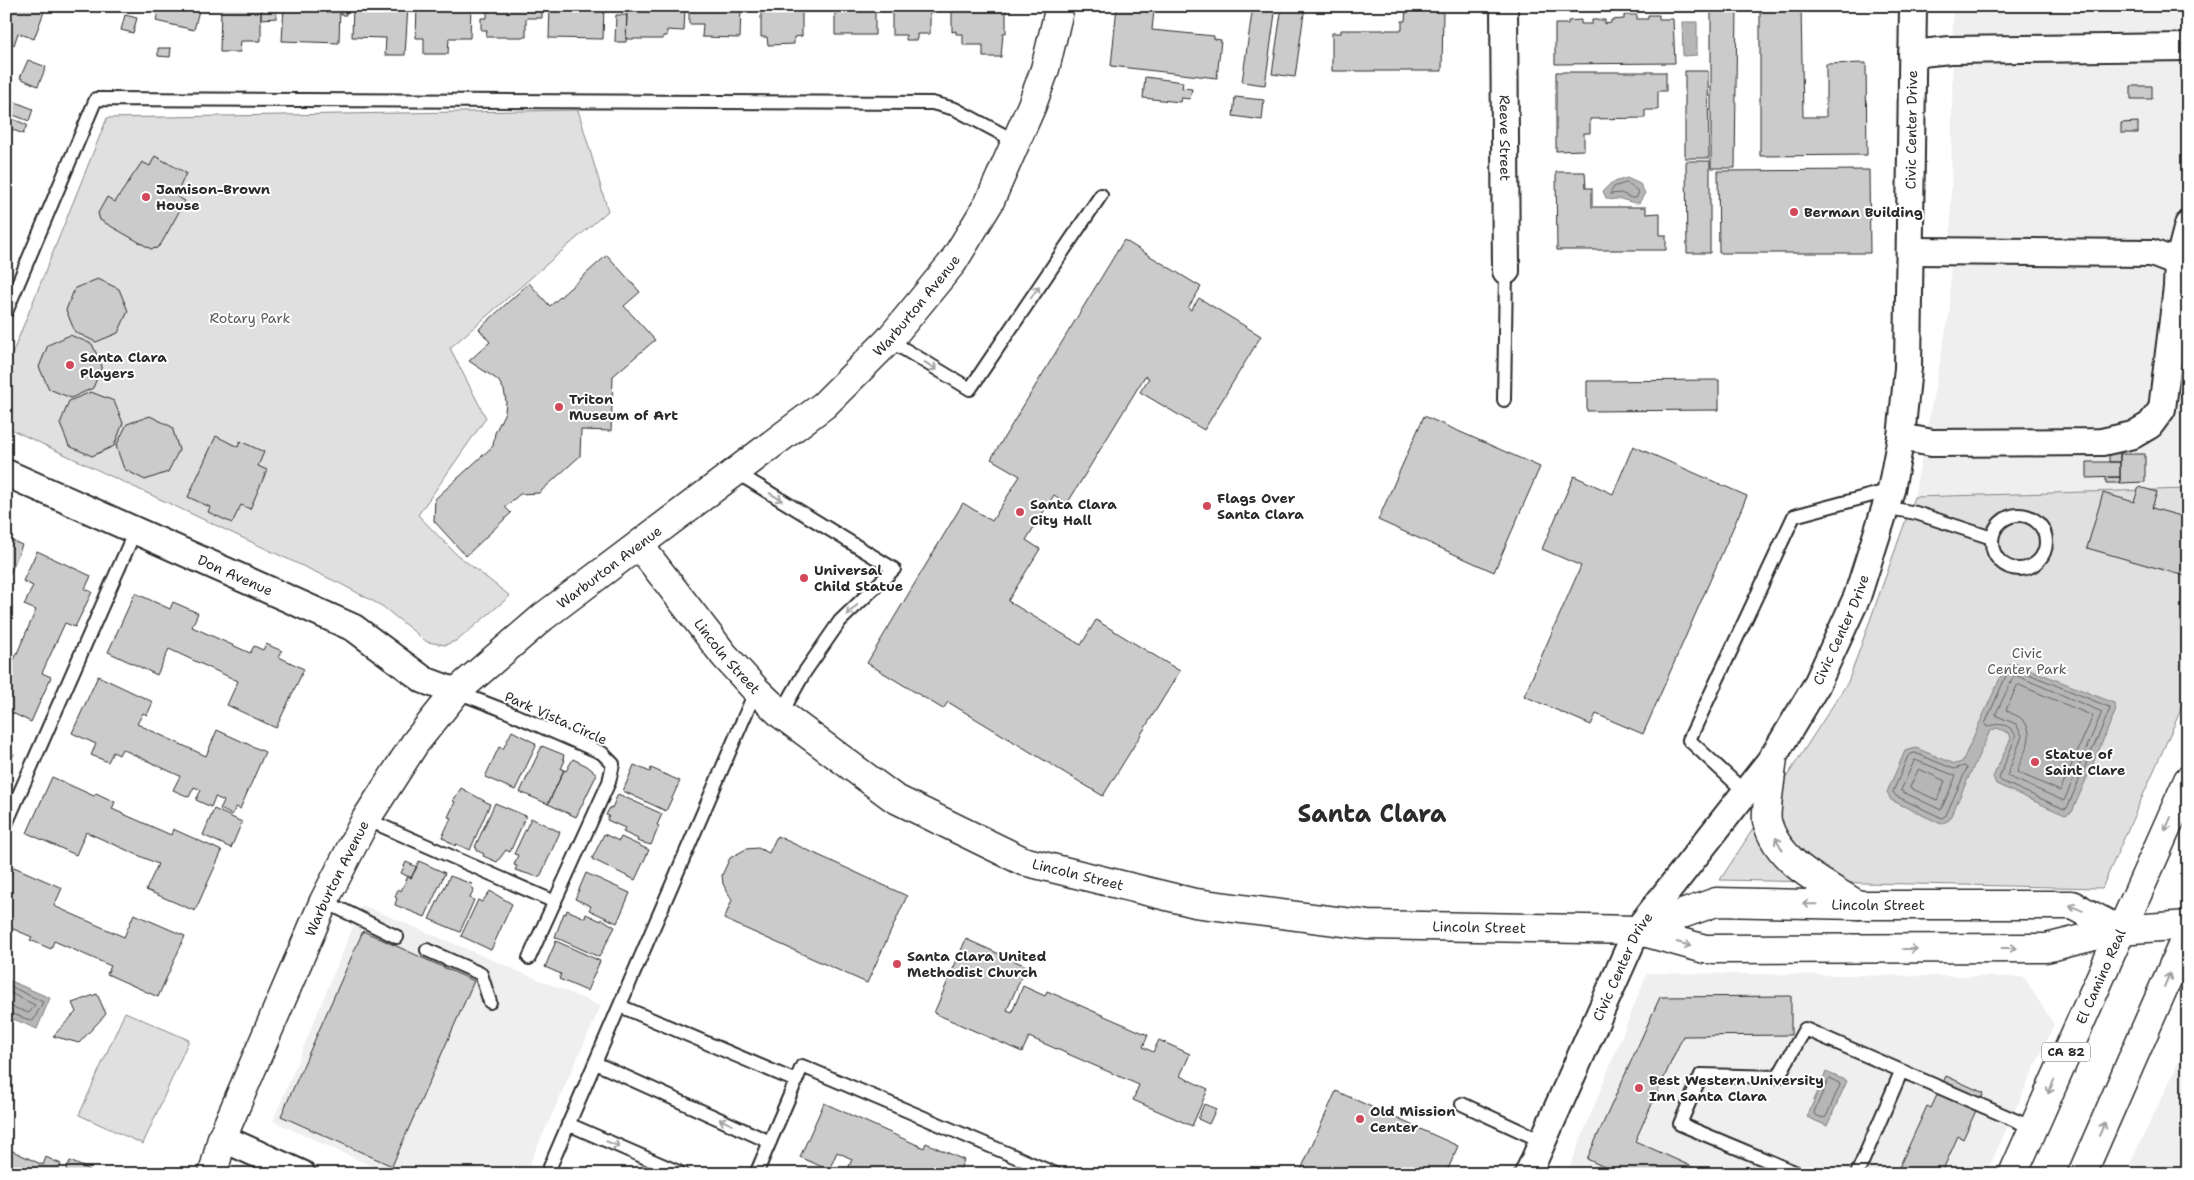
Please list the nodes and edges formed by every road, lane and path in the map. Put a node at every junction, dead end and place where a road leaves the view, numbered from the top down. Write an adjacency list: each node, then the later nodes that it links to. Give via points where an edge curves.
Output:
1 (1060, 6): 6 (street, Warburton Avenue, via 1045,68)
2 (1504, 6): 11 (street, Reeve Street)
3 (1913, 6): 5 (street, Civic Center Drive)
4 (2188, 47): 5 (street, via 1950,50)
5 (1912, 54): 9 (street, Civic Center Drive)
6 (1017, 142): 12 (lane, via 955,109 932,103 96,99); 13 (street, Warburton Avenue, via 989,203 953,262)
7 (1101, 195): 13 (lane, one-way to 7, via 970,389)
8 (2188, 225): 10 (street)
9 (1910, 251): 10 (street, via 2152,253); 15 (street, Civic Center Drive, via 1908,368)
10 (2178, 262): 15 (street, via 2162,409 2150,425 2132,435 2102,442 1932,443)
11 (1506, 271): 14 (lane)
12 (6, 312)
13 (889, 340): 16 (street, Warburton Avenue, via 824,405)
14 (1504, 400)
15 (1902, 437): 18 (street, Civic Center Drive)
16 (734, 472): 21 (street, Warburton Avenue); 24 (lane, one-way to 24, via 894,569 840,621 804,673)
17 (6, 473): 19 (street, Don Avenue)
18 (1888, 499): 20 (lane, via 1916,513); 25 (street, Civic Center Drive, via 1856,597 1816,686); 27 (lane, via 1794,516 1689,740)
19 (135, 531): 23 (street, Don Avenue, via 354,628 424,680); 29 (lane)
20 (1992, 538): 20 (lane, via 2001,522 2018,515 2027,516 2042,527 2047,545 2039,562 2022,570 2013,569 1997,559)
21 (638, 545): 22 (street, Lincoln Street, via 724,655); 23 (street, Warburton Avenue, via 543,617)
22 (756, 690): 24 (street, Lincoln Street); 41 (lane)
23 (456, 692): 28 (street, Warburton Avenue, via 415,743); 31 (lane, Park Vista Circle, via 602,753 613,764 609,782)
24 (781, 714): 34 (street, Lincoln Street, via 894,798 1023,861 1195,903 1368,925)
25 (1773, 756): 27 (street, Civic Center Drive); 32 (street, one-way to 25, via 1802,869 1781,850 1767,821)
26 (2188, 780): 35 (street, El Camino Real / CA 82, one-way to 35)
27 (1745, 792): 34 (street, Civic Center Drive)
28 (366, 819): 30 (street, Warburton Avenue); 31 (lane)
29 (6, 824)
30 (324, 901): 37 (lane); 48 (street, Warburton Avenue)
31 (555, 902): 39 (lane, Park Vista Circle)
32 (1858, 905): 34 (street, Lincoln Street, one-way to 34, via 1716,902); 35 (street, Lincoln Street, one-way to 32, via 2072,905)
33 (2188, 925): 35 (street, Lincoln Street)
34 (1637, 930): 35 (street, Lincoln Street, one-way to 35, via 1705,950 2046,948); 49 (street, Civic Center Drive)
35 (2119, 930): 47 (street, El Camino Real / CA 82, one-way to 47)
36 (2188, 932): 61 (street, one-way to 36)
37 (397, 937)
38 (427, 950): 40 (lane, via 480,974)
39 (529, 958)
40 (490, 1002)
41 (620, 1006): 42 (lane); 44 (lane)
42 (595, 1063): 46 (lane); 50 (lane, one-way to 42)
43 (1901, 1072): 47 (lane); 58 (lane, via 1805,1029 1778,1078 1701,1075 1680,1124); 59 (lane)
44 (796, 1081): 50 (lane); 56 (lane, via 802,1066)
45 (1462, 1104): 49 (lane)
46 (568, 1124): 53 (lane); 54 (lane, one-way to 54)
47 (2033, 1128): 60 (street, El Camino Real / CA 82)
48 (222, 1138): 51 (street, Warburton Avenue); 52 (street)
49 (1542, 1141): 57 (street, Civic Center Drive)
50 (770, 1142): 55 (lane)
51 (213, 1174)
52 (302, 1174)
53 (547, 1174)
54 (683, 1174)
55 (756, 1174)
56 (1056, 1174)
57 (1528, 1174)
58 (1799, 1174)
59 (1858, 1174)
60 (2013, 1174)
61 (2082, 1174)

